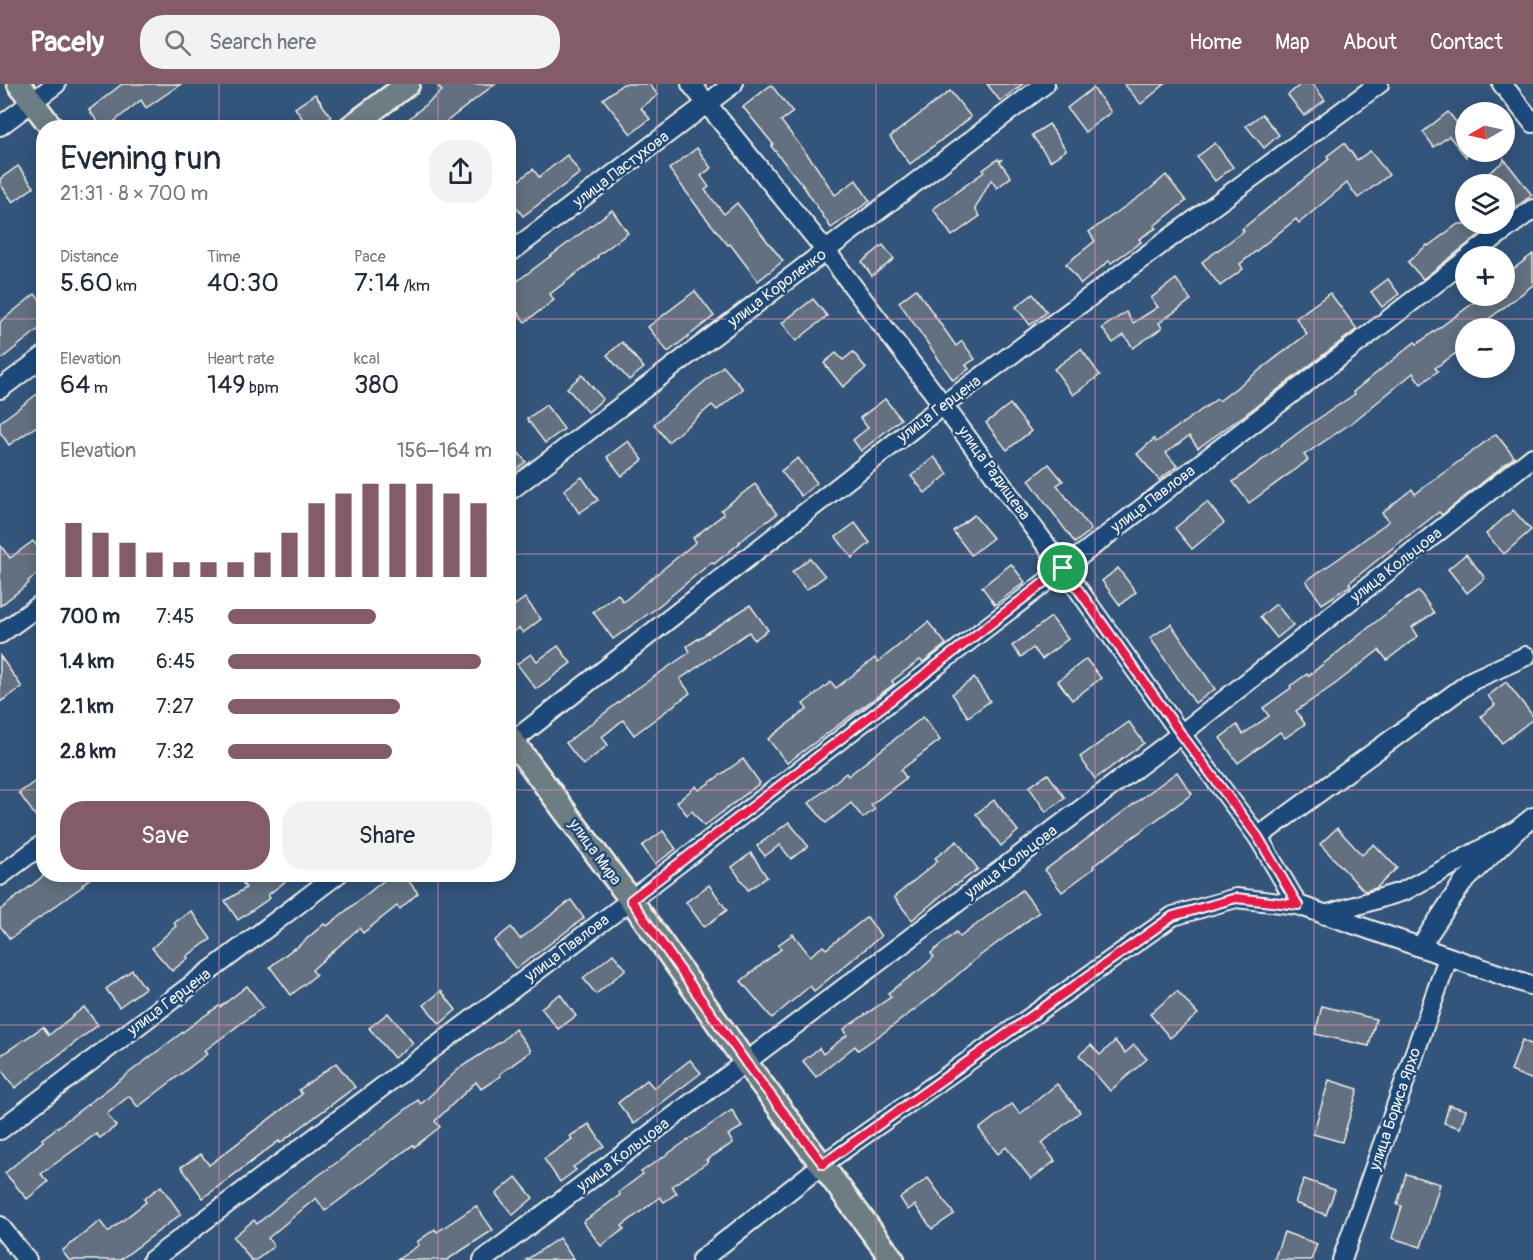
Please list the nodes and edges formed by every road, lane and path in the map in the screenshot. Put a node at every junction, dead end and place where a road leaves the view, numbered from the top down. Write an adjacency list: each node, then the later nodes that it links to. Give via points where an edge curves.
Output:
1 (56, 84): 8 (street)
2 (408, 84): 11 (main road)
3 (691, 84): 9 (street, улица Радищева)
4 (733, 84): 9 (street, улица Пастухова)
5 (1045, 84): 17 (street, улица Короленко)
6 (1379, 84): 21 (street, улица Герцена)
7 (1502, 84): 12 (street)
8 (26, 93): 10 (main road); 13 (street)
9 (707, 104): 16 (street, улица Пастухова); 17 (street, улица Радищева)
10 (46, 120)
11 (360, 120)
12 (1533, 123)
13 (0, 126)
14 (1533, 209): 15 (street)
15 (1483, 246)
16 (516, 248)
17 (826, 250): 21 (street, улица Радищева); 23 (street, улица Короленко)
18 (1455, 268): 24 (street, улица Павлова)
19 (36, 362): 20 (street)
20 (0, 389)
21 (943, 405): 24 (street, улица Радищева); 29 (street, улица Герцена)
22 (1533, 457): 28 (street, улица Кольцова)
23 (516, 486)
24 (1063, 568): 28 (street, улица Радищева); 37 (street, улица Павлова)
25 (36, 608): 26 (street)
26 (0, 634)
27 (1526, 656): 33 (street, via 1473,680)
28 (1181, 734): 33 (street, улица Радищева); 43 (street, улица Кольцова)
29 (516, 736)
30 (516, 749): 37 (main road, улица Мира)
31 (1533, 817): 32 (street)
32 (1517, 830): 39 (street, via 1404,891); 40 (street, via 1462,884)
33 (1258, 837): 38 (street, улица Радищева)
34 (36, 849): 35 (street)
35 (0, 876)
36 (327, 882): 44 (street, улица Герцена)
37 (631, 900): 43 (main road, улица Мира); 48 (street, улица Павлова)
38 (1298, 905): 39 (street); 45 (street, via 1236,898 1173,916)
39 (1325, 915): 40 (street)
40 (1420, 947): 41 (street)
41 (1448, 958): 42 (street); 52 (street, улица Бориса Ярхо)
42 (1533, 986)
43 (746, 1063): 45 (main road, улица Мира); 49 (street, улица Кольцова)
44 (0, 1130)
45 (823, 1164): 50 (street); 51 (main road, улица Мира)
46 (0, 1226): 47 (street)
47 (27, 1260)
48 (152, 1260)
49 (483, 1260)
50 (700, 1260)
51 (893, 1260)
52 (1342, 1260)

